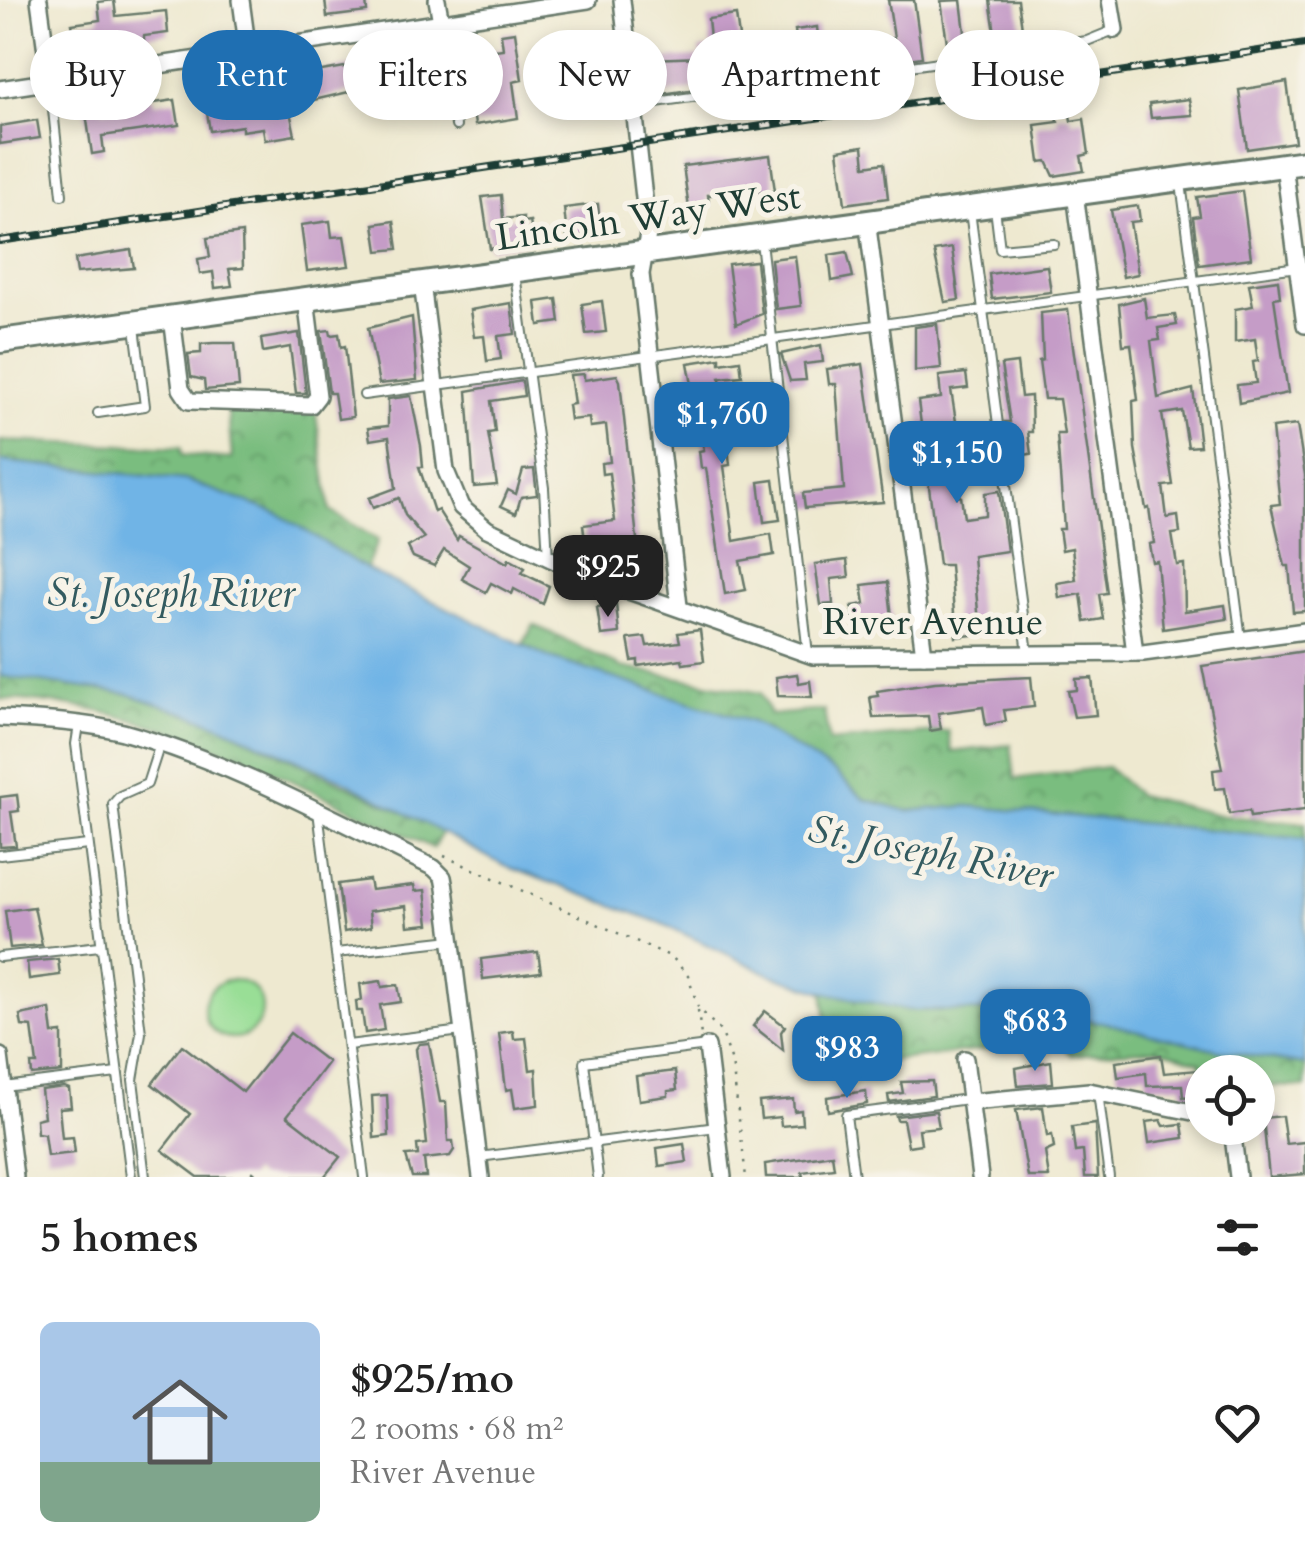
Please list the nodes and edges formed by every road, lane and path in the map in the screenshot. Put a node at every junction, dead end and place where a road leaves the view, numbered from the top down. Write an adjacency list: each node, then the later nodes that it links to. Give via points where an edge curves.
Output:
1 (38, 0): 9 (street)
2 (241, 0): 10 (street)
3 (437, 0): 8 (street)
4 (588, 0): 7 (street)
5 (622, 0): 11 (street)
6 (1110, 0): 12 (street)
7 (523, 5): 8 (street)
8 (441, 22): 13 (street); 19 (lane)
9 (42, 30)
10 (245, 30)
11 (625, 30)
12 (1115, 30): 16 (lane, via 1052,46)
13 (323, 40)
14 (30, 84): 15 (street)
15 (0, 89)
16 (667, 100)
17 (54, 120): 23 (lane)
18 (636, 120): 29 (street)
19 (456, 126)
20 (1294, 164): 21 (main road, Lincoln Way West); 30 (street)
21 (1181, 179): 22 (main road, Lincoln Way West); 32 (lane)
22 (1075, 193): 24 (main road, Lincoln Way West); 34 (street)
23 (62, 195)
24 (994, 204): 25 (main road, Lincoln Way West); 28 (lane, via 1000,249)
25 (970, 207): 26 (main road, Lincoln Way West); 36 (lane)
26 (867, 220): 27 (main road, Lincoln Way West); 40 (street)
27 (760, 236): 29 (main road, Lincoln Way West); 42 (lane)
28 (1054, 244)
29 (645, 251): 31 (main road, Lincoln Way West); 43 (street, via 641,274)
30 (1301, 267): 32 (lane); 39 (street)
31 (514, 270): 33 (main road, Lincoln Way West); 44 (lane)
32 (1194, 281): 34 (lane); 51 (lane)
33 (422, 283): 35 (main road, Lincoln Way West); 45 (street, River Avenue)
34 (1088, 296): 36 (lane); 52 (street)
35 (306, 298): 37 (main road, Lincoln Way West); 37 (street, via 318,396 311,405 188,401 180,389)
36 (984, 312): 40 (lane); 54 (lane)
37 (172, 317): 38 (main road, Lincoln Way West)
38 (134, 322): 41 (main road, Lincoln Way West); 47 (lane, via 144,406)
39 (1305, 325)
40 (880, 326): 42 (lane); 55 (street)
41 (0, 341)
42 (772, 341): 43 (lane); 53 (lane)
43 (650, 357): 44 (lane); 49 (street)
44 (528, 374): 45 (lane); 48 (lane)
45 (436, 386): 46 (lane); 48 (street, River Avenue, via 446,471 461,507 488,529)
46 (364, 395)
47 (98, 413)
48 (548, 558): 49 (street, River Avenue)
49 (678, 606): 53 (street, River Avenue)
50 (1305, 631): 51 (street, River Avenue)
51 (1241, 640): 52 (street, River Avenue)
52 (1134, 653): 54 (street, River Avenue)
53 (808, 654): 55 (street, River Avenue)
54 (1028, 654): 55 (street, River Avenue)
55 (924, 655)
56 (0, 718): 57 (street)
57 (79, 724): 58 (street); 60 (lane)
58 (160, 744): 59 (street); 83 (lane, via 148,784 114,804 140,1033 132,1080)
59 (318, 811): 62 (street, via 434,868 443,877); 64 (lane)
60 (88, 845): 61 (lane); 63 (lane)
61 (0, 855)
62 (452, 940): 64 (lane); 67 (street)
63 (100, 946): 65 (lane); 72 (lane)
64 (336, 953): 68 (lane)
65 (0, 957)
66 (698, 1007): 69 (path, via 699,1034)
67 (462, 1031): 68 (lane); 80 (street)
68 (348, 1045): 84 (lane)
69 (707, 1046): 77 (street); 78 (lane, via 584,1062)
70 (0, 1056): 73 (street)
71 (965, 1059): 75 (street)
72 (117, 1074): 73 (lane); 82 (lane)
73 (2, 1087): 81 (street)
74 (1098, 1092): 75 (street); 76 (street); 90 (lane)
75 (970, 1101): 88 (lane, via 846,1116); 89 (street)
76 (1185, 1110)
77 (717, 1127): 78 (lane); 87 (street)
78 (594, 1145): 80 (lane); 86 (lane)
79 (1234, 1145): 91 (street)
80 (479, 1158): 85 (street)
81 (15, 1177)
82 (130, 1177)
83 (145, 1177)
84 (364, 1177)
85 (481, 1177)
86 (598, 1177)
87 (723, 1177)
88 (854, 1177)
89 (980, 1177)
90 (1110, 1177)
91 (1238, 1177)

